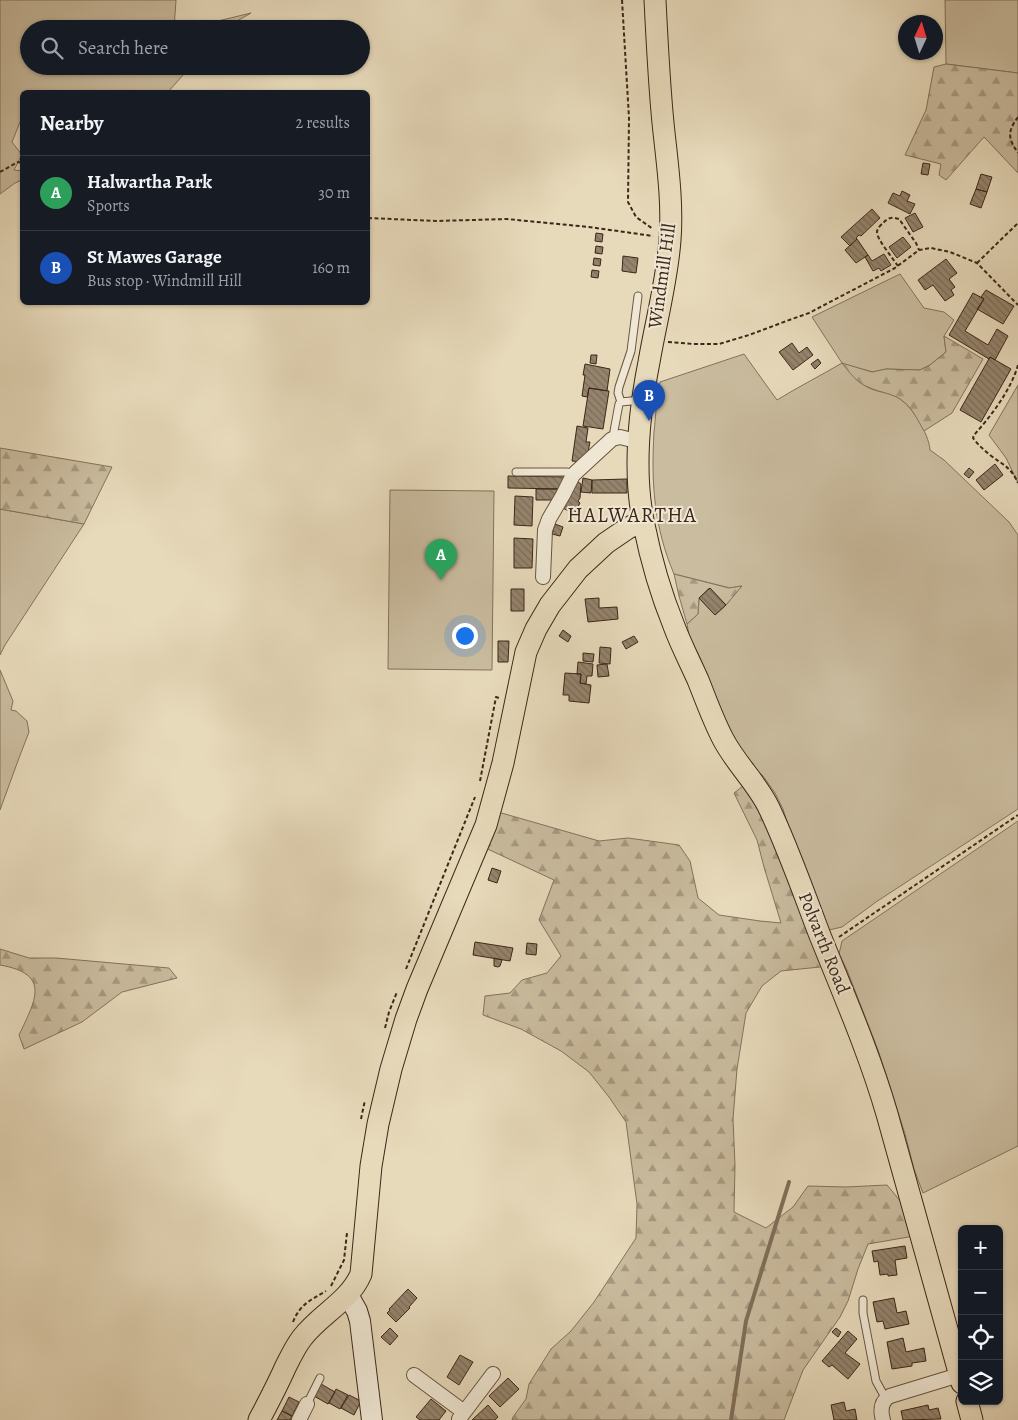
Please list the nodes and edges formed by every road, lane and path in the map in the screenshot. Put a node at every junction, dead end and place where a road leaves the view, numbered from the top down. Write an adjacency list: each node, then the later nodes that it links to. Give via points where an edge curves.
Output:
1 (622, 0): 9 (path, via 629,118 628,202 636,217)
2 (655, 0): 9 (main road, Windmill Hill, via 671,206)
3 (1018, 117): 4 (path, via 1010,132)
4 (1018, 154)
5 (20, 162): 6 (path)
6 (0, 172)
7 (370, 218): 9 (path, via 507,219)
8 (1018, 223): 11 (path)
9 (664, 237): 15 (main road, Windmill Hill, via 669,260)
10 (919, 250): 11 (path, via 931,248 950,252); 12 (path); 12 (path, via 899,219 887,219 877,234)
11 (977, 263): 14 (path)
12 (898, 266): 15 (path, via 809,313 732,341 706,345)
13 (638, 296): 18 (lane, via 631,351 618,393)
14 (1018, 305)
15 (653, 341): 17 (main road, Windmill Hill)
16 (1018, 365): 23 (path, via 994,411 973,438 991,456 1006,465)
17 (643, 400): 18 (lane); 20 (main road, Windmill Hill)
18 (621, 402): 19 (lane, via 617,408)
19 (615, 437): 20 (street); 22 (street)
20 (640, 442): 24 (main road, Windmill Hill)
21 (516, 472): 22 (lane, via 567,472)
22 (573, 475): 25 (street, via 545,530)
23 (1018, 483)
24 (643, 521): 27 (main road, Polvarth Road, via 674,629 723,739 768,807); 28 (main road, via 606,543 578,569 550,605 526,652 504,763 489,817 420,982 390,1069 367,1194 363,1266)
25 (543, 577)
26 (1018, 815): 27 (path)
27 (824, 945): 30 (main road, Polvarth Road, via 878,1084)
28 (348, 1295): 39 (main road, via 302,1338); 41 (street, via 360,1321)
29 (863, 1300): 35 (lane, via 876,1381)
30 (958, 1368)
31 (493, 1374): 38 (street)
32 (414, 1375): 38 (street)
33 (320, 1378): 36 (lane)
34 (958, 1380): 35 (street)
35 (886, 1399): 42 (street, via 882,1405)
36 (307, 1404): 40 (street)
37 (968, 1405): 43 (main road)
38 (461, 1416)
39 (259, 1420)
40 (299, 1420)
41 (372, 1420)
42 (882, 1420)
43 (972, 1420)

